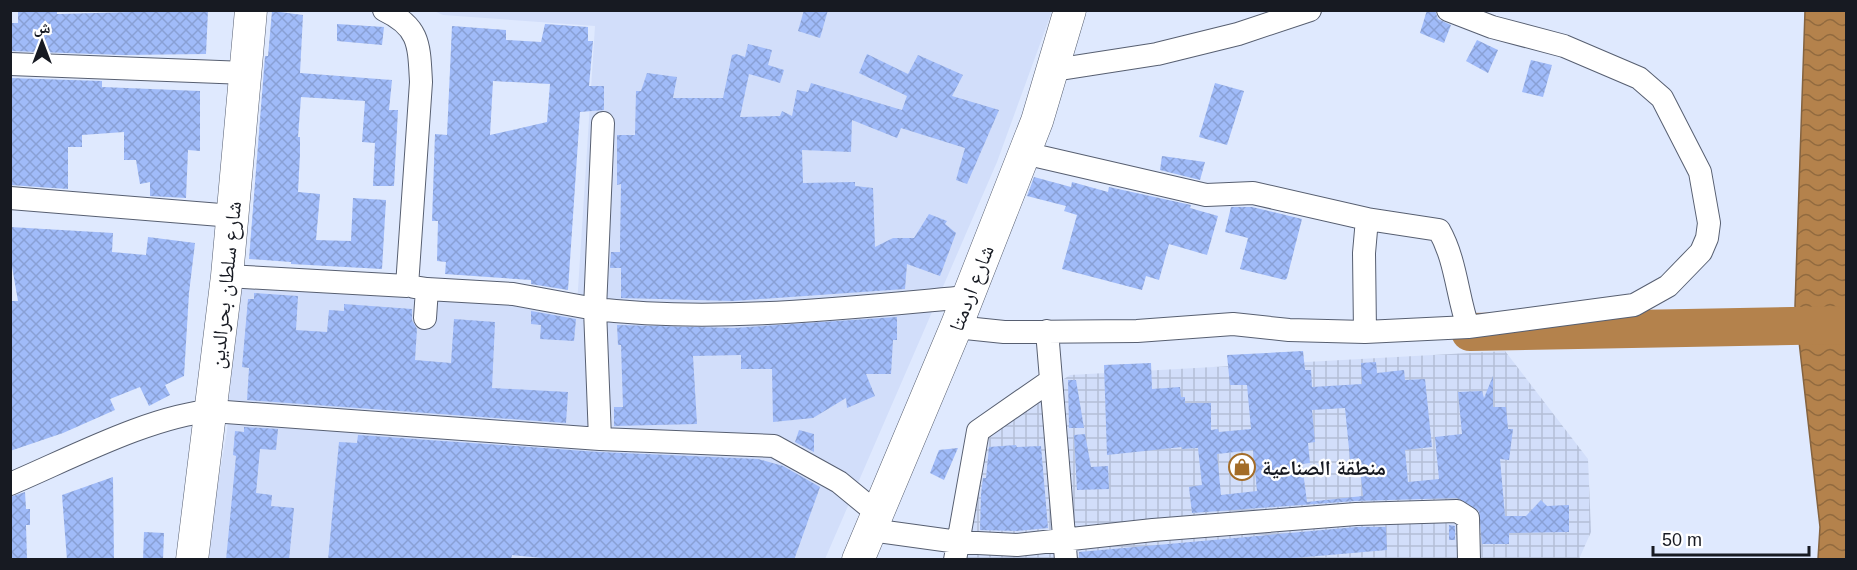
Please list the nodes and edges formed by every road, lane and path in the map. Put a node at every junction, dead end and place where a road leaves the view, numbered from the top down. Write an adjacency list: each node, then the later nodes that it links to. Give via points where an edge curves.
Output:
1 (251, 10): 8 (main road, شارع سلطان بحرالدين)
2 (384, 10): 15 (street, via 414,30 420,56)
3 (1310, 10): 7 (street, via 1238,34 1157,54)
4 (1448, 10): 20 (street, via 1492,27 1564,46 1639,78 1662,98 1700,172 1709,223 1701,252 1686,270 1668,286 1634,305)
5 (1068, 11): 7 (main road, شارع اردمتا)
6 (10, 64): 8 (street)
7 (1054, 70): 10 (main road, شارع اردمتا)
8 (246, 73): 12 (main road, شارع سلطان بحرالدين)
9 (603, 123): 17 (street)
10 (1024, 153): 13 (street, via 1206,195 1253,193); 16 (main road, شارع اردمتا)
11 (10, 198): 12 (street)
12 (233, 216): 14 (main road, شارع سلطان بحرالدين)
13 (1367, 219): 20 (street, via 1439,230 1448,246); 22 (street)
14 (227, 276): 15 (street); 24 (main road, شارع سلطان بحرالدين)
15 (417, 288): 17 (street, via 513,294); 18 (street)
16 (967, 297): 17 (street, via 859,307 692,314); 19 (main road, شارع اردمتا)
17 (595, 309): 25 (street)
18 (425, 318)
19 (956, 327): 21 (street); 27 (main road, شارع اردمتا)
20 (1468, 327): 22 (street)
21 (1047, 331): 22 (street, via 1137,331 1233,324); 23 (street)
22 (1365, 332)
23 (1050, 381): 28 (street); 29 (street, via 978,431)
24 (212, 411): 25 (street); 26 (street, via 182,415 143,428); 30 (main road, شارع سلطان بحرالدين)
25 (600, 439): 27 (street, via 774,446 830,477)
26 (10, 484)
27 (875, 522): 29 (street); 31 (main road, شارع اردمتا)
28 (1066, 550): 29 (street, via 1017,545); 32 (street, via 1153,530 1356,514 1457,512 1468,518)
29 (956, 551)
30 (192, 560)
31 (858, 560)
32 (1468, 560)

